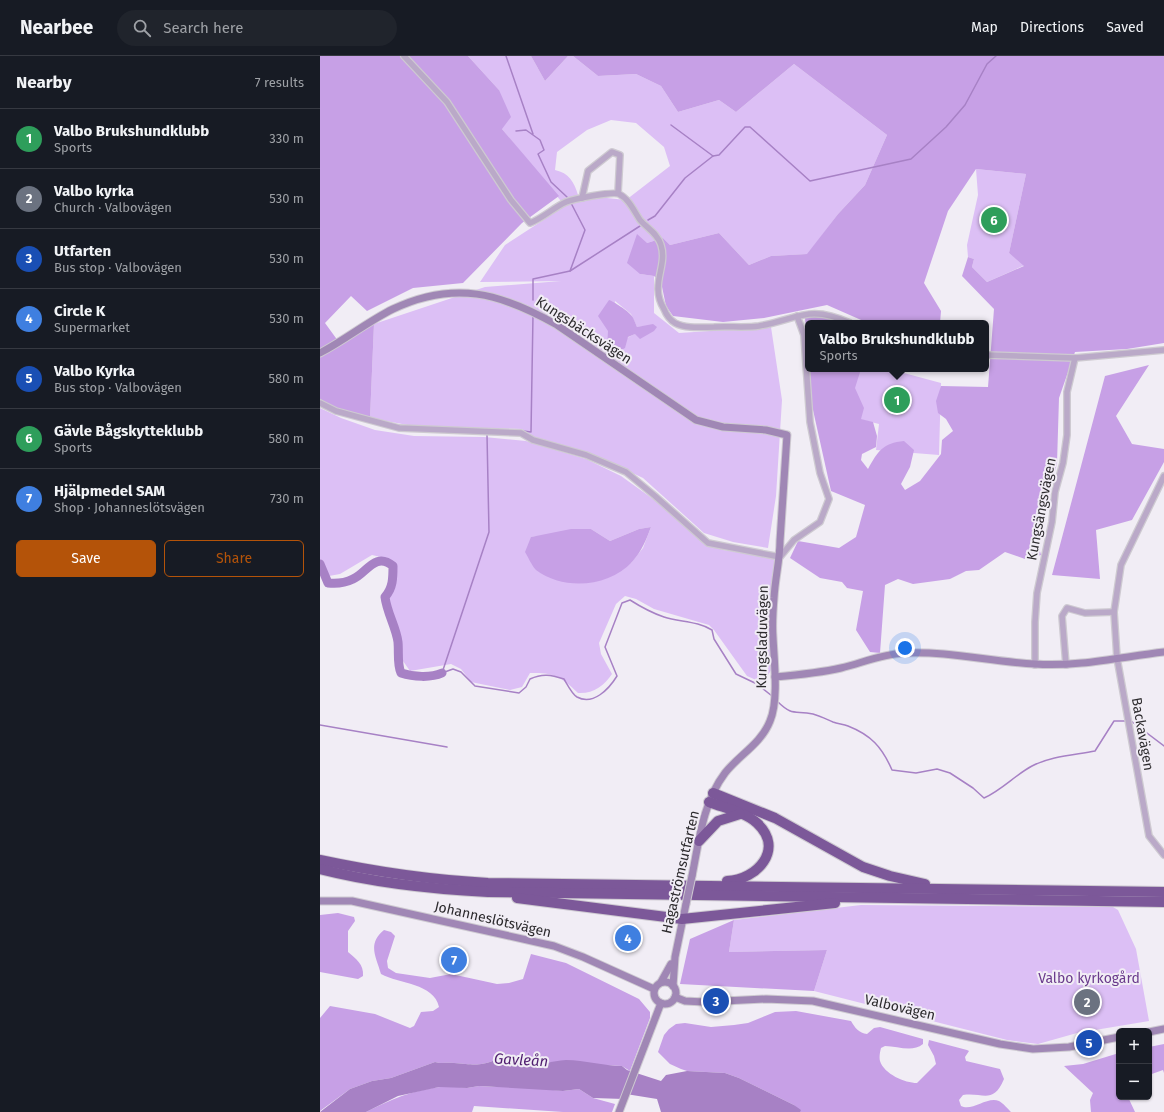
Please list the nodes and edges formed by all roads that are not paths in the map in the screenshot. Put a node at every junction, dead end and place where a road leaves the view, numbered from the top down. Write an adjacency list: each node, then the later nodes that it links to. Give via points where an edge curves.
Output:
1 (404, 56): 3 (street, via 447,102 511,200 530,223 540,220 567,202)
2 (618, 193): 3 (street); 3 (street, via 620,155 612,152 588,171); 4 (street, via 659,238 662,247 657,282 658,295 666,314 674,323 684,326 743,327 760,326)
3 (582, 198)
4 (797, 316): 5 (street, via 817,312); 6 (street, via 804,335)
5 (843, 320)
6 (805, 350)
7 (1164, 350): 10 (street)
8 (320, 353): 13 (street, Kungsbäcksvägen, via 394,309 435,295 470,293 496,297 534,312 557,325 696,420 723,426 766,430)
9 (989, 355): 10 (street)
10 (1075, 358): 19 (street, Kungsängsvägen, via 1067,392 1067,435 1063,463 1055,492 1052,522 1037,593)
11 (807, 372): 15 (street, via 810,422 820,473 829,499 820,522 794,540)
12 (320, 404): 15 (street, via 399,428 521,433 533,440 586,455 626,472 708,543)
13 (787, 436): 15 (street, Kungsladuvägen)
14 (1164, 476): 16 (street, Backavägen, via 1121,565)
15 (780, 557): 21 (street, Kungsladuvägen, via 774,597)
16 (1114, 612): 18 (street, Backavägen); 20 (street, via 1085,613 1067,608 1065,610 1062,616)
17 (1164, 652): 18 (street)
18 (1117, 658): 20 (street); 25 (street, Backavägen, via 1149,836)
19 (1035, 664): 20 (street); 21 (street, via 942,654 904,653 871,658 818,673)
20 (1066, 664)
21 (775, 677): 22 (street, Kungsladuvägen, via 771,721 756,744 726,772)
22 (711, 798): 23 (highway); 24 (street, Hagaströmsutfarten); 29 (highway, via 775,818 863,867)
23 (740, 814): 24 (highway, via 718,821); 28 (highway, via 757,822 766,834 767,856 759,868 741,879)
24 (699, 841): 35 (street, Hagaströmsutfarten, bridge)
25 (1164, 855)
26 (320, 860): 28 (highway, via 365,869 456,881)
27 (320, 870): 30 (highway, via 419,887)
28 (673, 885): 29 (highway)
29 (946, 889): 31 (highway)
30 (488, 892): 32 (highway); 35 (highway)
31 (1164, 892)
32 (882, 898): 34 (highway); 35 (highway)
33 (320, 902): 39 (street, Johanneslötsvägen, via 352,901 554,946 583,956)
34 (1164, 902)
35 (682, 919): 36 (street, Hagaströmsutfarten)
36 (675, 957): 37 (street, Hagaströmsutfarten); 38 (street, Hagaströmsutfarten)
37 (661, 982): 38 (street, via 668,982); 39 (street, Hagaströmsutfarten)
38 (673, 986): 40 (street, Hagaströmsutfarten)
39 (654, 989): 41 (street, via 654,996)
40 (675, 997): 41 (street, via 671,1002); 44 (street, Valbovägen, via 685,1001 704,1002 766,998 814,1001 1000,1044 1033,1049 1069,1047)
41 (661, 1003): 45 (street)
42 (1164, 1029): 43 (street)
43 (1152, 1031)
44 (1116, 1038)
45 (619, 1112)

